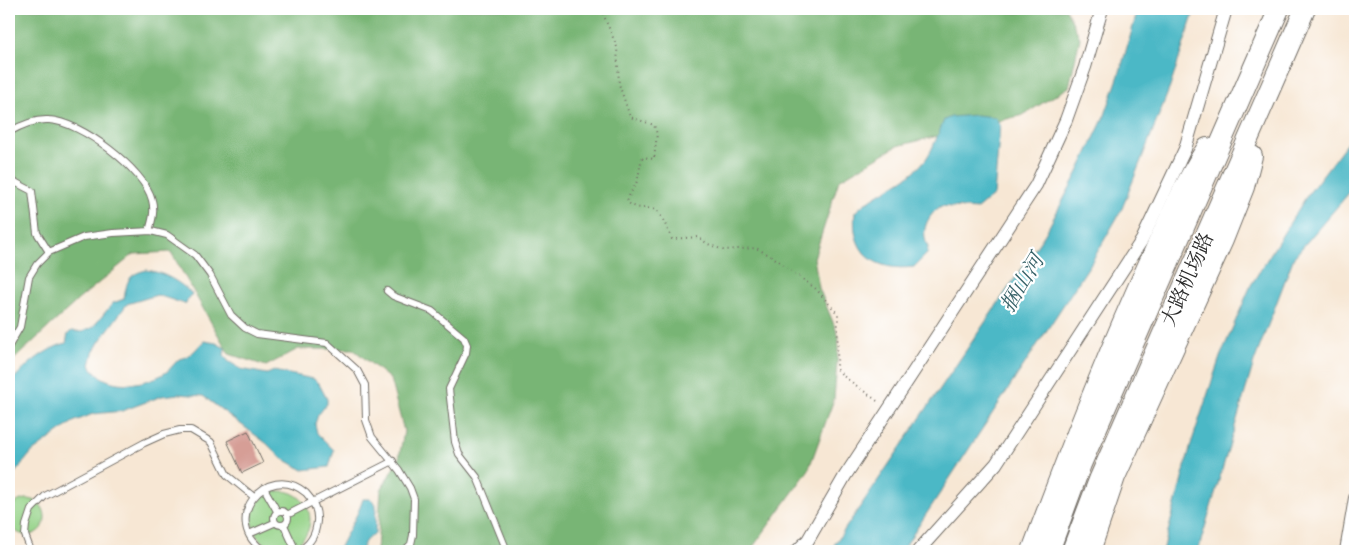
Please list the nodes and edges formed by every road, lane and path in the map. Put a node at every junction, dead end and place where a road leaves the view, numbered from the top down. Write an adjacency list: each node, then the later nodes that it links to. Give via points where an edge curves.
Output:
1 (601, 9): 14 (path, via 617,48 619,84 630,117 654,125 657,134 654,160 643,157 637,182 629,192 627,202 633,207 653,209 672,239 698,237 723,250 756,248 774,257 816,289 838,314 837,368)
2 (1102, 9): 14 (street, via 1066,120 1036,186)
3 (1226, 9): 31 (street, via 1185,149 1142,240 996,464)
4 (1279, 9): 6 (main road, 大路机场路)
5 (1306, 9): 7 (main road, 大路机场路)
6 (1238, 100): 32 (main road, via 1191,173 1128,308); 33 (main road, 大路机场路, via 1081,464)
7 (1266, 101): 34 (main road, 大路机场路, via 1098,480); 35 (main road, via 1244,187 1115,477)
8 (9, 132): 10 (lane, via 31,122 50,120 80,130 113,151 148,189 153,210)
9 (9, 179): 11 (lane, via 32,191 37,233)
10 (150, 231): 11 (lane, via 84,237); 15 (lane, via 167,235 195,255 210,275 231,315 245,328 266,336 327,343 340,352 362,378 368,427)
11 (49, 252): 13 (lane, via 29,277 20,327)
12 (387, 291): 29 (lane, via 432,311 468,345 449,389 455,442 459,454 477,477)
13 (9, 346)
14 (889, 409): 30 (street, via 808,540)
15 (392, 462): 19 (lane); 28 (lane, via 410,488 414,500 413,535 411,544)
16 (264, 488): 17 (lane); 19 (lane, via 290,484 301,489); 20 (lane)
17 (254, 497): 24 (lane, via 246,514); 25 (lane, via 227,475 211,442 191,430 180,430 144,443 45,496 31,510 26,524 25,536)
18 (1355, 498): 36 (street)
19 (313, 503): 21 (lane); 27 (lane, via 318,518 316,530 311,540)
20 (278, 512): 21 (lane); 22 (lane, via 273,518)
21 (287, 515): 23 (lane)
22 (274, 523): 23 (lane); 24 (lane)
23 (284, 525): 27 (lane)
24 (249, 534): 26 (lane)
25 (31, 551)
26 (265, 551)
27 (297, 551)
28 (404, 551)
29 (507, 551)
30 (797, 551)
31 (918, 551)
32 (1032, 551)
33 (1049, 551)
34 (1072, 551)
35 (1090, 551)
36 (1346, 551)

